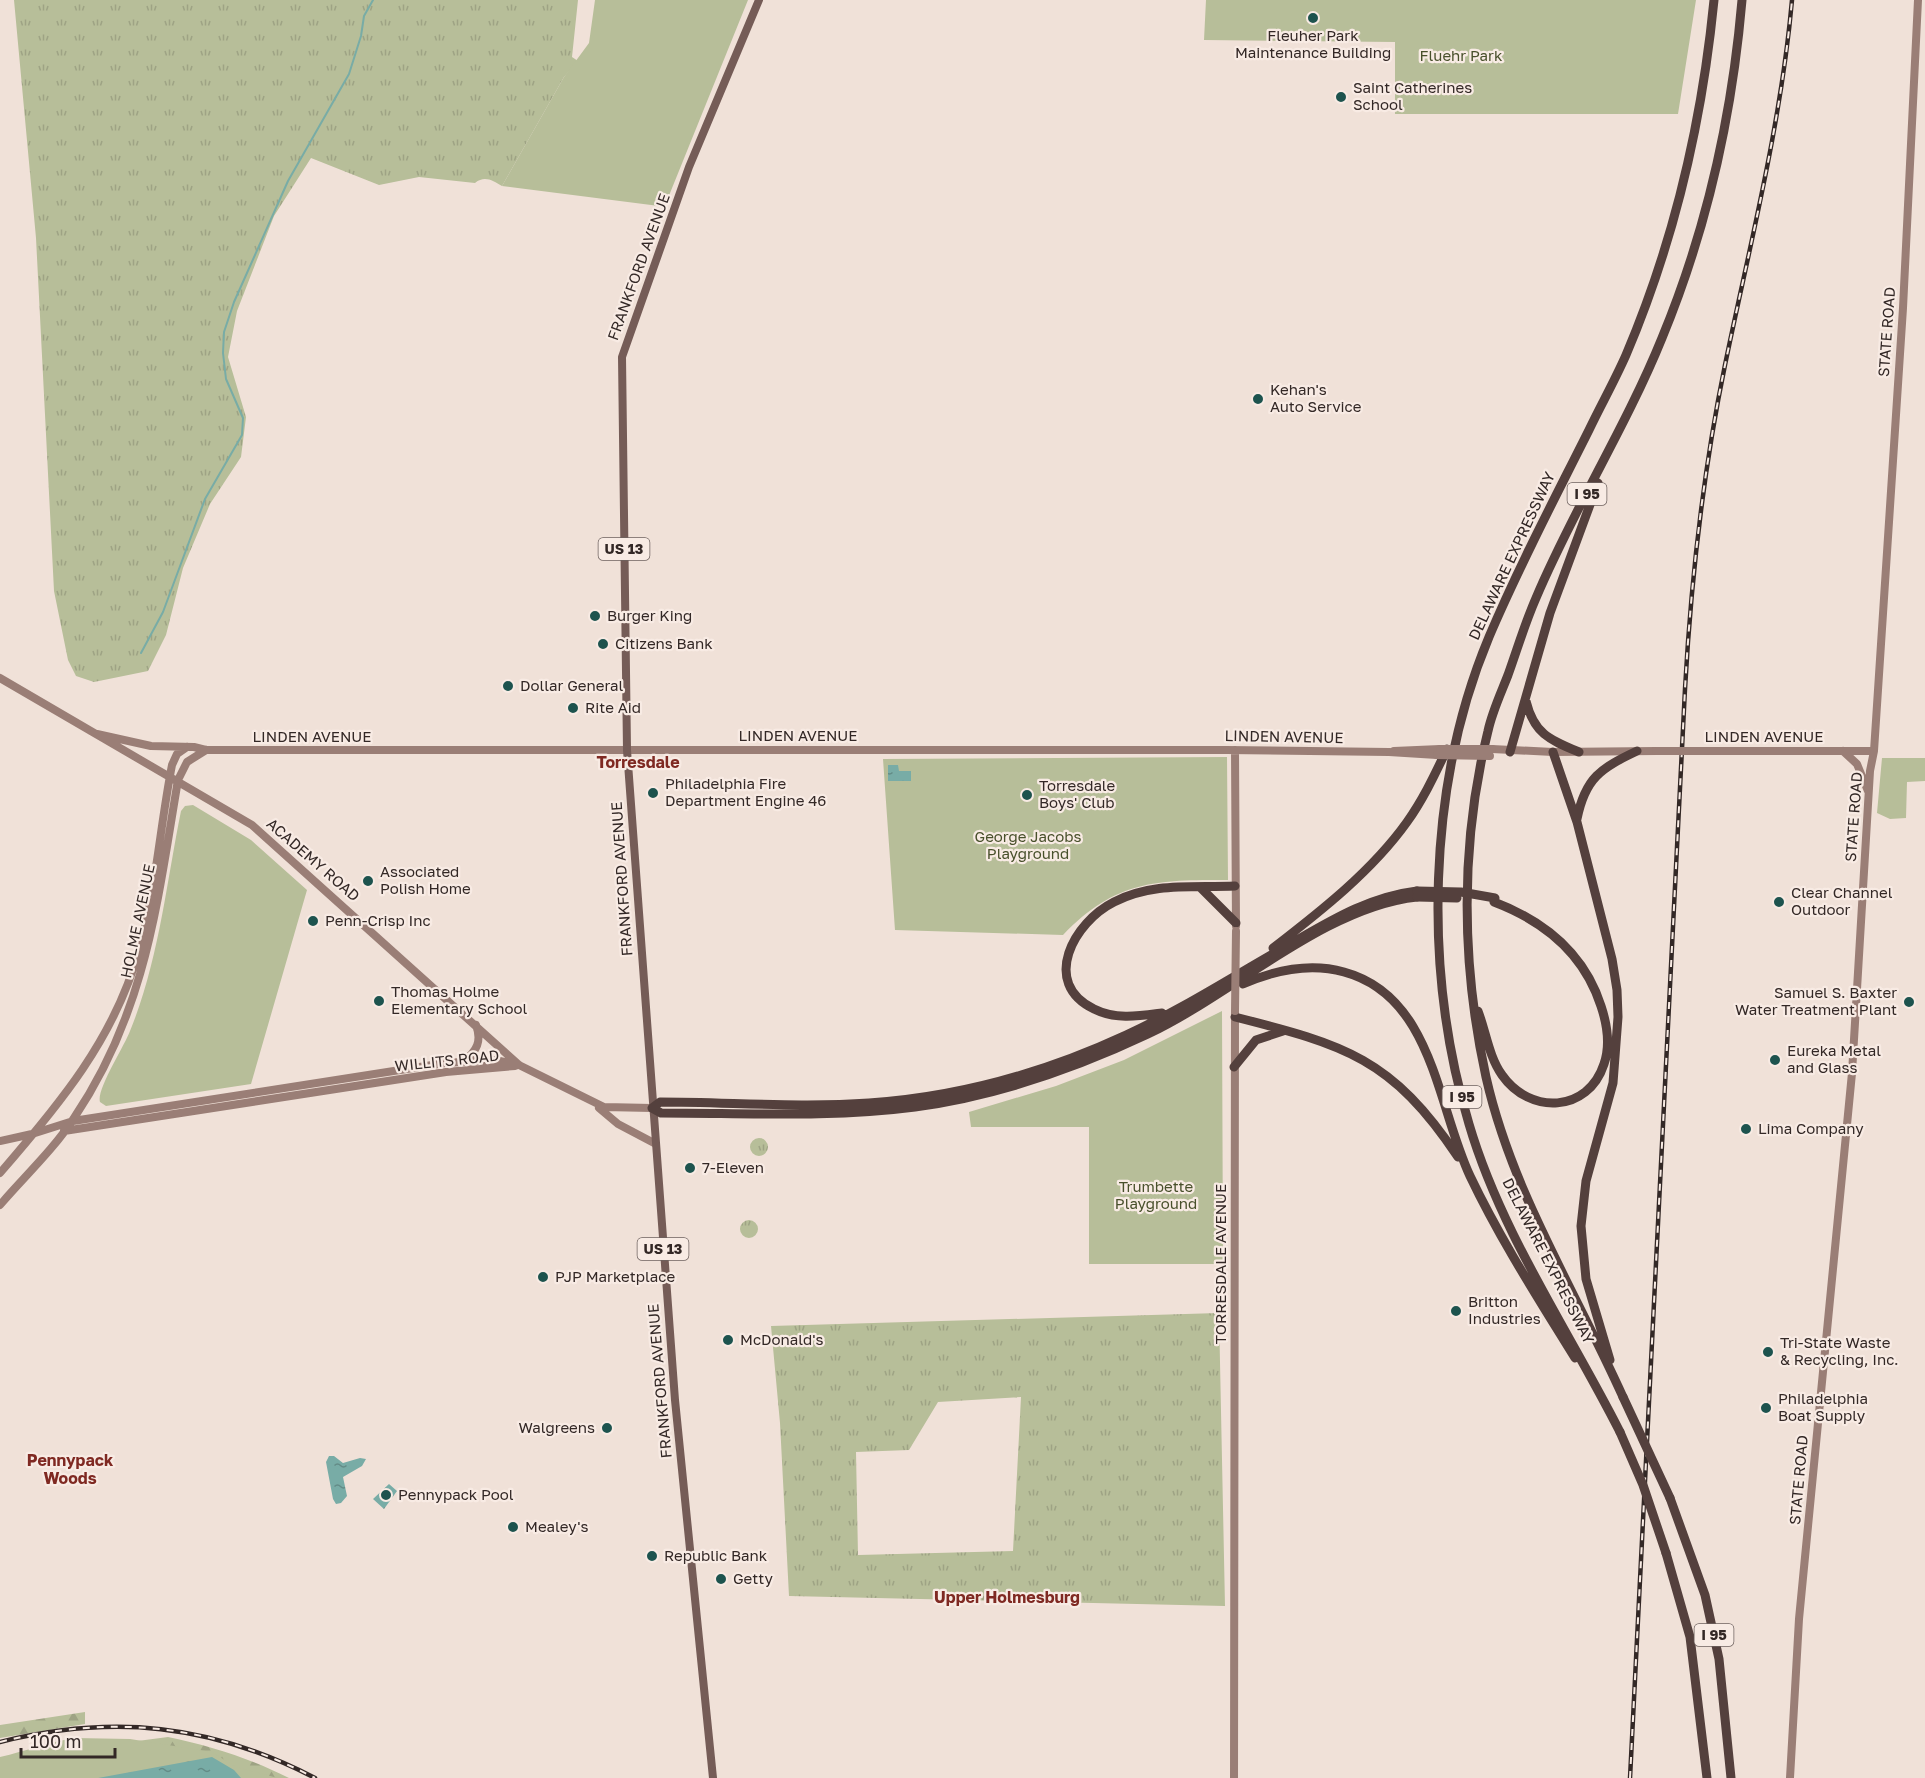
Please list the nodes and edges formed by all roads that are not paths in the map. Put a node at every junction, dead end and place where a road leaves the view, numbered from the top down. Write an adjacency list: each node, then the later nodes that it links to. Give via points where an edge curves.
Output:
1 (759, 0): 12 (main road, FRANKFORD AVENUE / US 13, via 689,167 624,348)
2 (1714, 0): 8 (highway, DELAWARE EXPRESSWAY / I 95, via 1707,68 1689,159 1658,273 1626,357 1487,641)
3 (1742, 0): 5 (highway, DELAWARE EXPRESSWAY / I 95, via 1728,116 1707,206 1664,333)
4 (1918, 0): 16 (main road, STATE ROAD)
5 (1618, 430): 7 (highway, via 1559,588); 29 (highway, DELAWARE EXPRESSWAY / I 95, via 1536,598 1488,728 1467,878)
6 (0, 678): 9 (main road, ACADEMY ROAD)
7 (1526, 699): 17 (highway); 19 (highway, via 1531,720 1538,729)
8 (1458, 728): 28 (highway, via 1424,795 1389,845 1330,903); 50 (highway, DELAWARE EXPRESSWAY / I 95, via 1444,820 1437,906 1445,1003 1460,1089 1468,1123 1499,1203)
9 (97, 734): 10 (main road, LINDEN AVENUE, via 151,746); 20 (main road, ACADEMY ROAD)
10 (188, 747): 11 (main road, LINDEN AVENUE); 20 (main road, via 175,757)
11 (206, 750): 12 (main road, LINDEN AVENUE); 20 (main road, via 187,762)
12 (627, 750): 13 (main road, LINDEN AVENUE); 40 (main road, FRANKFORD AVENUE / US 13)
13 (1235, 750): 17 (main road, LINDEN AVENUE, bridge); 23 (main road, TORRESDALE AVENUE)
14 (1637, 751): 15 (main road, LINDEN AVENUE, bridge); 19 (main road, LINDEN AVENUE); 22 (highway, via 1608,765 1593,778 1583,796)
15 (1843, 751): 16 (main road, LINDEN AVENUE); 21 (main road, via 1857,764)
16 (1874, 751): 21 (main road, STATE ROAD)
17 (1510, 752): 18 (main road, LINDEN AVENUE)
18 (1553, 752): 19 (main road, LINDEN AVENUE); 22 (highway)
19 (1579, 752)
20 (174, 778): 33 (main road, ACADEMY ROAD, via 261,831); 41 (main road, HOLME AVENUE, via 154,921 141,978 113,1050); 43 (main road, HOLME AVENUE, via 143,937 129,982 94,1054)
21 (1868, 791): 55 (main road, STATE ROAD, via 1852,1073 1799,1619)
22 (1577, 822): 35 (highway, via 1612,959 1618,1017)
23 (1236, 886): 24 (highway); 27 (main road, TORRESDALE AVENUE)
24 (1200, 887): 27 (highway); 31 (highway, via 1144,890 1112,903 1082,927 1067,956 1071,986 1095,1010 1131,1017)
25 (1417, 894): 26 (highway, bridge, via 1461,892); 28 (highway, via 1360,906); 30 (highway, via 1345,918)
26 (1494, 900): 29 (highway, via 1547,929 1588,975 1608,1034 1605,1063 1598,1078 1586,1092 1556,1105 1528,1099 1513,1089 1493,1058); 35 (highway, via 1534,914 1553,927 1585,961 1605,1000)
27 (1236, 927): 32 (main road, TORRESDALE AVENUE, bridge)
28 (1252, 965): 31 (highway)
29 (1472, 993): 49 (highway, DELAWARE EXPRESSWAY / I 95, via 1487,1081 1506,1150 1529,1208)
30 (1208, 1000): 40 (highway, via 1093,1058 1027,1082 960,1100 844,1112 661,1113); 47 (highway, via 1253,979 1287,969 1323,967 1368,981 1400,1006 1413,1024)
31 (1170, 1012): 40 (highway, via 1069,1059 958,1092 866,1103 660,1102)
32 (1235, 1014): 34 (highway); 38 (main road, TORRESDALE AVENUE)
33 (476, 1025): 36 (main road, via 478,1045); 37 (main road, ACADEMY ROAD)
34 (1284, 1031): 38 (highway, via 1256,1041); 47 (highway, via 1335,1045 1385,1073 1425,1110)
35 (1616, 1055): 49 (highway, via 1607,1111 1586,1181 1581,1226 1594,1314)
36 (462, 1062): 37 (main road, WILLITS ROAD, via 495,1060); 41 (main road, WILLITS ROAD)
37 (519, 1065): 39 (main road, ACADEMY ROAD); 42 (main road, WILLITS ROAD, via 446,1072)
38 (1234, 1067): 52 (main road, TORRESDALE AVENUE)
39 (593, 1102): 40 (main road, ACADEMY ROAD, via 609,1108); 45 (main road, via 618,1124)
40 (652, 1108): 45 (main road, FRANKFORD AVENUE / US 13)
41 (73, 1121): 42 (main road, HOLME AVENUE); 43 (main road, WILLITS ROAD)
42 (64, 1131): 43 (main road, WILLITS ROAD); 48 (main road, HOLME AVENUE)
43 (32, 1134): 44 (main road, WILLITS ROAD); 46 (main road, HOLME AVENUE)
44 (0, 1141)
45 (654, 1143): 51 (main road, FRANKFORD AVENUE / US 13)
46 (0, 1173)
47 (1469, 1174): 50 (highway, via 1535,1295)
48 (0, 1205)
49 (1621, 1392): 54 (highway, DELAWARE EXPRESSWAY / I 95, bridge, via 1670,1497 1705,1595 1719,1659)
50 (1616, 1423): 53 (highway, DELAWARE EXPRESSWAY / I 95, bridge, via 1643,1485 1690,1637)
51 (713, 1778)
52 (1234, 1778)
53 (1707, 1778)
54 (1731, 1778)
55 (1790, 1778)

